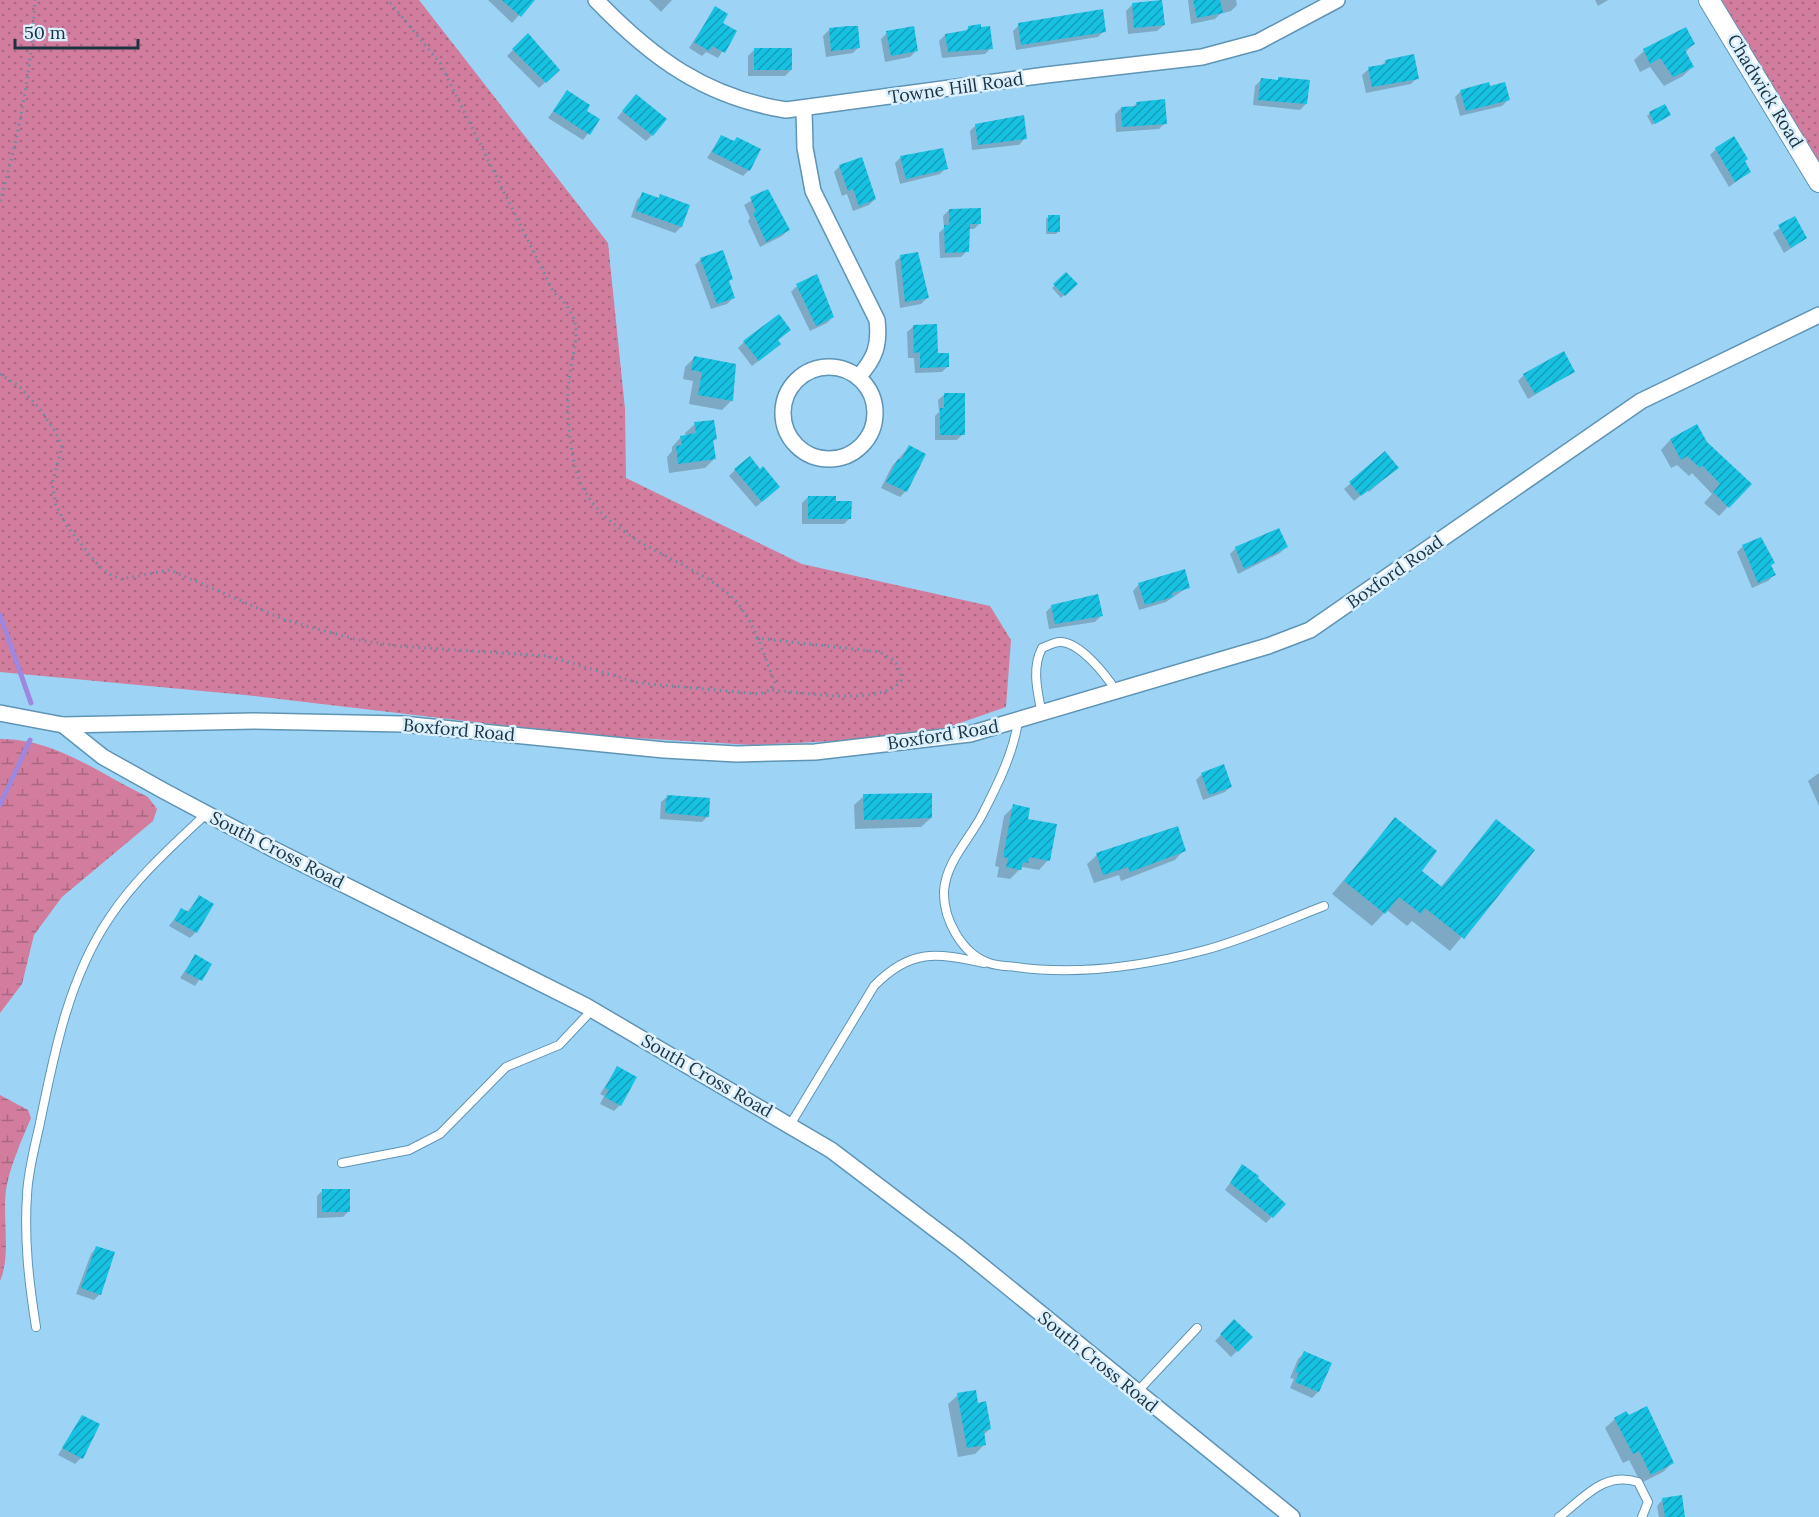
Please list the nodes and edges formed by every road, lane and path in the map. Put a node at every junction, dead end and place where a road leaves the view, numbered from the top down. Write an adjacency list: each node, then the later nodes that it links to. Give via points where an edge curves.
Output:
1 (35, 0): 8 (path, via 33,50 13,159)
2 (388, 0): 12 (path, via 440,63 555,293 566,302 575,319 578,340 568,415 584,490 606,519 726,592)
3 (596, 0): 6 (street, Towne Hill Road, via 657,56 700,85 749,103)
4 (1337, 0): 6 (street, Towne Hill Road, via 1258,42 1202,57)
5 (1709, 0): 7 (street, Chadwick Road)
6 (804, 110): 11 (street, via 805,148 813,191 877,320 879,339 873,361)
7 (1819, 182)
8 (0, 201)
9 (1819, 315): 14 (street, Boxford Road, via 1641,401 1310,630)
10 (0, 374): 13 (path, via 20,387 56,433 62,447 52,484 56,505 66,525 112,576 122,579 170,570 285,620 358,640 547,656 639,683 759,694)
11 (858, 377): 11 (street, via 870,391 875,408 874,426 866,442 852,454 834,460 816,459 800,450 788,436 782,418 784,400 792,384 806,372 824,367 842,368)
12 (756, 638): 13 (path, via 775,682); 13 (path, via 880,652 896,661 901,670 902,681 894,690 877,695)
13 (769, 690)
14 (1116, 692): 16 (street, Boxford Road); 16 (lane, via 1091,659 1067,644 1054,643 1042,648 1037,657 1035,673)
15 (0, 712): 18 (street, Boxford Road)
16 (1042, 715): 17 (street, Boxford Road)
17 (1018, 722): 18 (street, Boxford Road, via 970,734 899,744 737,754 402,724 254,721); 21 (lane, via 1014,743 982,815 945,877 945,904 952,930)
18 (63, 725): 19 (street, South Cross Road, via 103,757)
19 (207, 814): 22 (street, South Cross Road); 25 (lane, via 136,884 110,917 88,955 73,995 52,1062 27,1192 27,1260)
20 (1324, 906): 21 (lane, via 1218,946 1162,960 1075,971)
21 (988, 963): 23 (lane, via 925,956 891,968 874,986)
22 (592, 1010): 23 (street, South Cross Road); 24 (lane, via 559,1045 506,1067 440,1134 408,1150)
23 (790, 1125): 27 (street, South Cross Road, via 892,1194)
24 (342, 1163)
25 (36, 1327)
26 (1197, 1328): 27 (lane)
27 (1137, 1392): 28 (street, South Cross Road)
28 (1292, 1517)
29 (1559, 1517): 30 (lane, via 1597,1486 1622,1477 1638,1482 1648,1503)
30 (1642, 1517)

